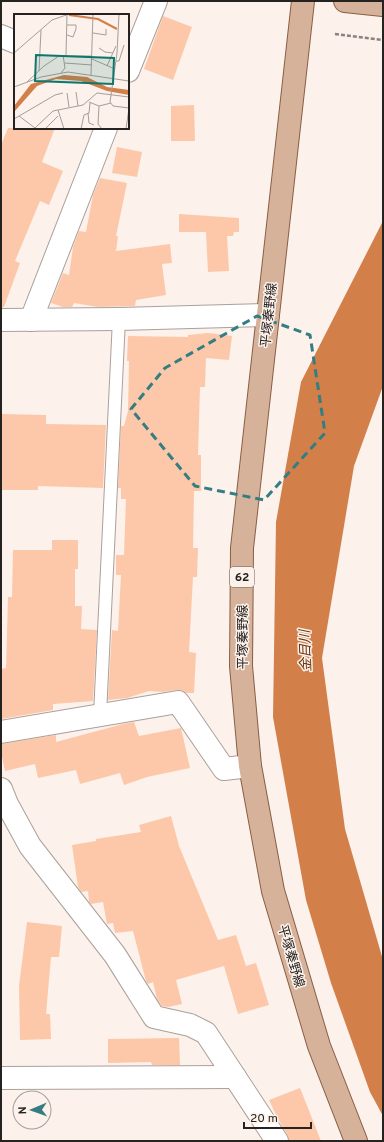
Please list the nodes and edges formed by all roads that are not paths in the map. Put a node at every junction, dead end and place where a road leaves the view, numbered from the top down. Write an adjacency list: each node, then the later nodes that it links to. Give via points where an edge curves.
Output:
1 (156, 1): 7 (street)
2 (303, 1): 9 (main road, 平塚秦野線 / 62)
3 (345, 1): 4 (main road)
4 (383, 5)
5 (1, 36): 6 (street)
6 (14, 42)
7 (129, 68)
8 (106, 129): 12 (street)
9 (268, 315): 10 (street); 15 (main road, 平塚秦野線 / 62, via 242,548 241,666)
10 (119, 319): 12 (street); 13 (lane)
11 (1, 320): 12 (street)
12 (32, 320)
13 (100, 715): 14 (street); 15 (street, via 178,702 224,769)
14 (1, 732)
15 (250, 766): 20 (main road, 平塚秦野線 / 62, via 273,891 319,1046)
16 (1, 789): 18 (street, via 30,846 115,955 154,1017 190,1025 206,1033)
17 (1, 1078): 18 (street)
18 (235, 1078): 19 (street)
19 (277, 1141)
20 (356, 1141)

